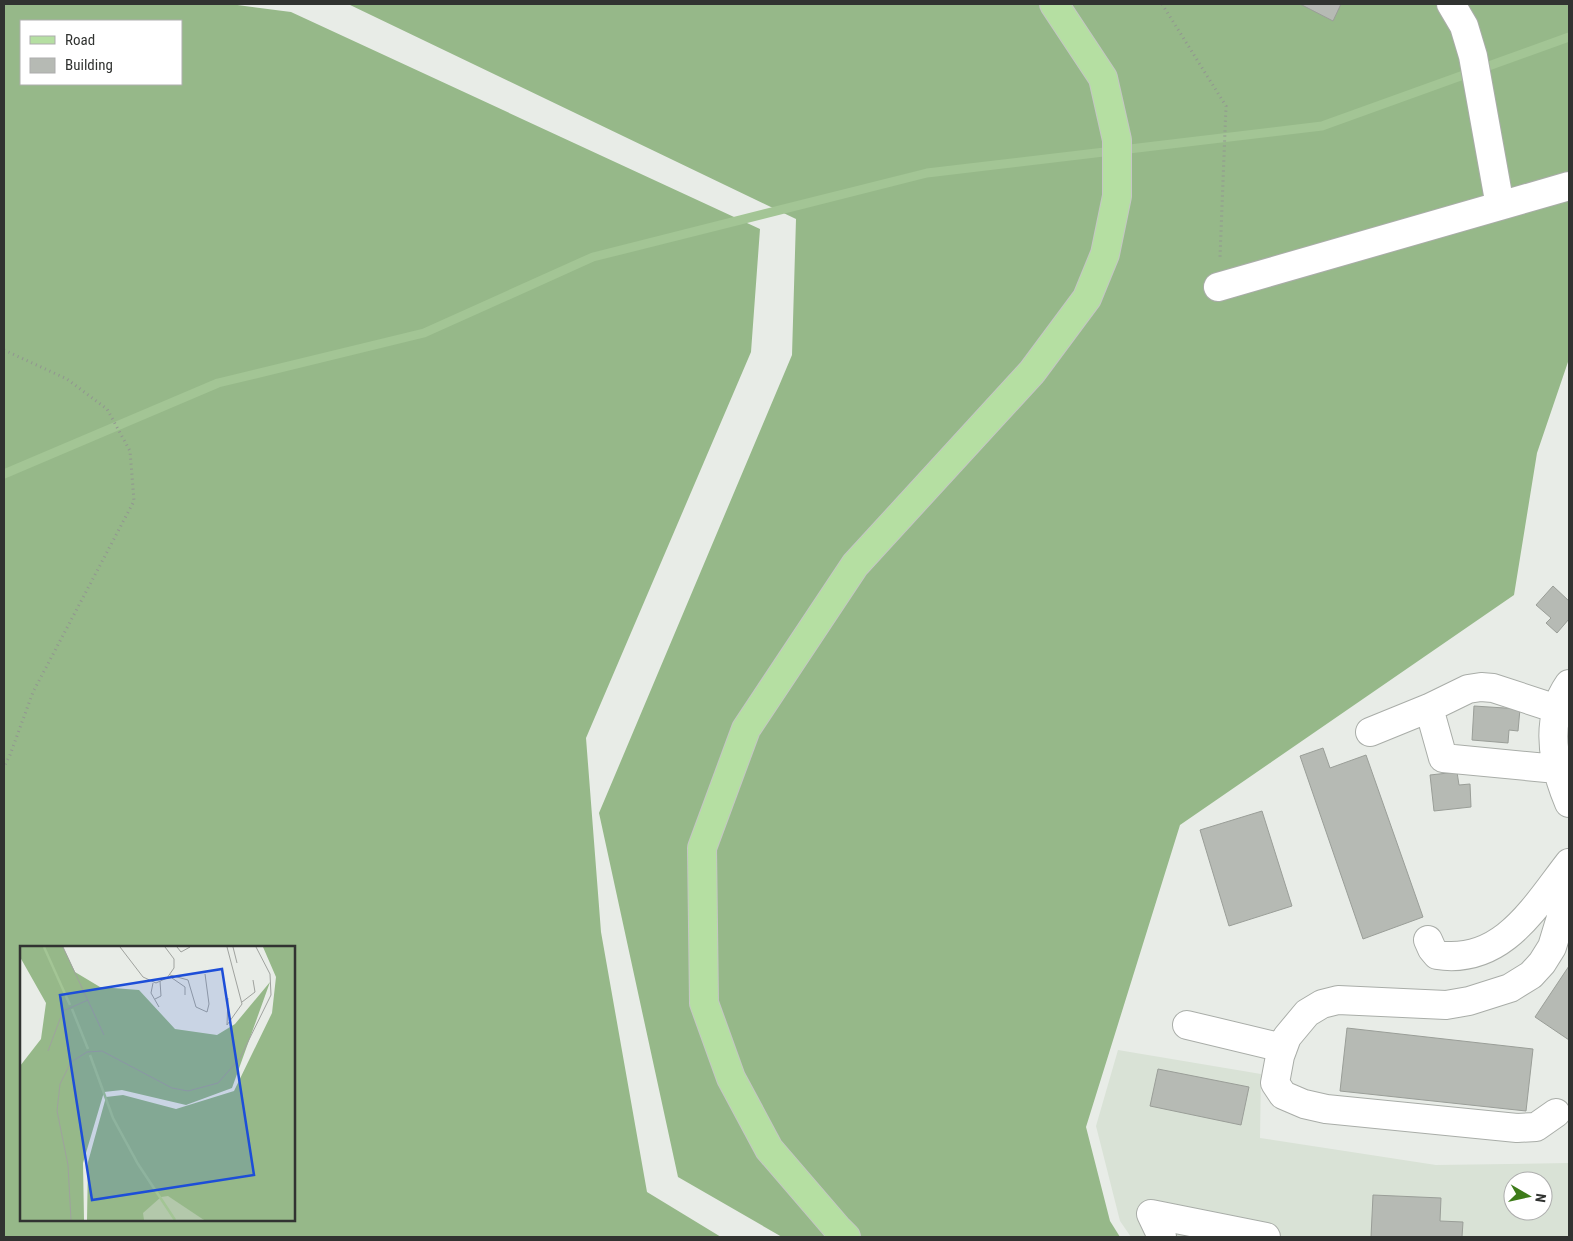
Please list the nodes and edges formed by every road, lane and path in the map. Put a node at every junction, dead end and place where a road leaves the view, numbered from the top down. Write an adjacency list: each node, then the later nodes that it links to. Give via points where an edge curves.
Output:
1 (1054, 4): 21 (main road, via 1103,78 1117,140 1117,196 1105,254 1087,298 1032,372 855,566 746,729 702,848 704,1003 731,1078 769,1149)
2 (1162, 4): 6 (path, via 1226,106)
3 (1451, 4): 5 (street, via 1464,26 1473,56)
4 (1569, 186): 5 (street)
5 (1500, 206): 6 (street)
6 (1218, 287)
7 (4, 350): 12 (path, via 67,379 106,408 130,451 134,501 33,692)
8 (1569, 684): 10 (street)
9 (1429, 708): 10 (street, via 1468,689 1481,687); 11 (street); 13 (street, via 1443,758)
10 (1557, 709): 13 (street, via 1553,732)
11 (1370, 732)
12 (4, 766)
13 (1558, 768): 14 (street)
14 (1569, 803)
15 (1569, 863): 17 (street, via 1524,921 1486,950 1451,957 1437,955)
16 (1569, 899): 19 (street, via 1552,947 1542,963 1531,975 1510,988 1446,1005 1338,1000 1322,1004 1307,1013 1286,1037)
17 (1428, 940)
18 (1186, 1025): 19 (street)
19 (1283, 1048): 20 (street, via 1276,1083 1283,1095 1304,1104 1326,1109 1517,1128 1536,1127)
20 (1556, 1112)
21 (846, 1237)
22 (1162, 1237): 23 (street, via 1150,1214)
23 (1266, 1237)

